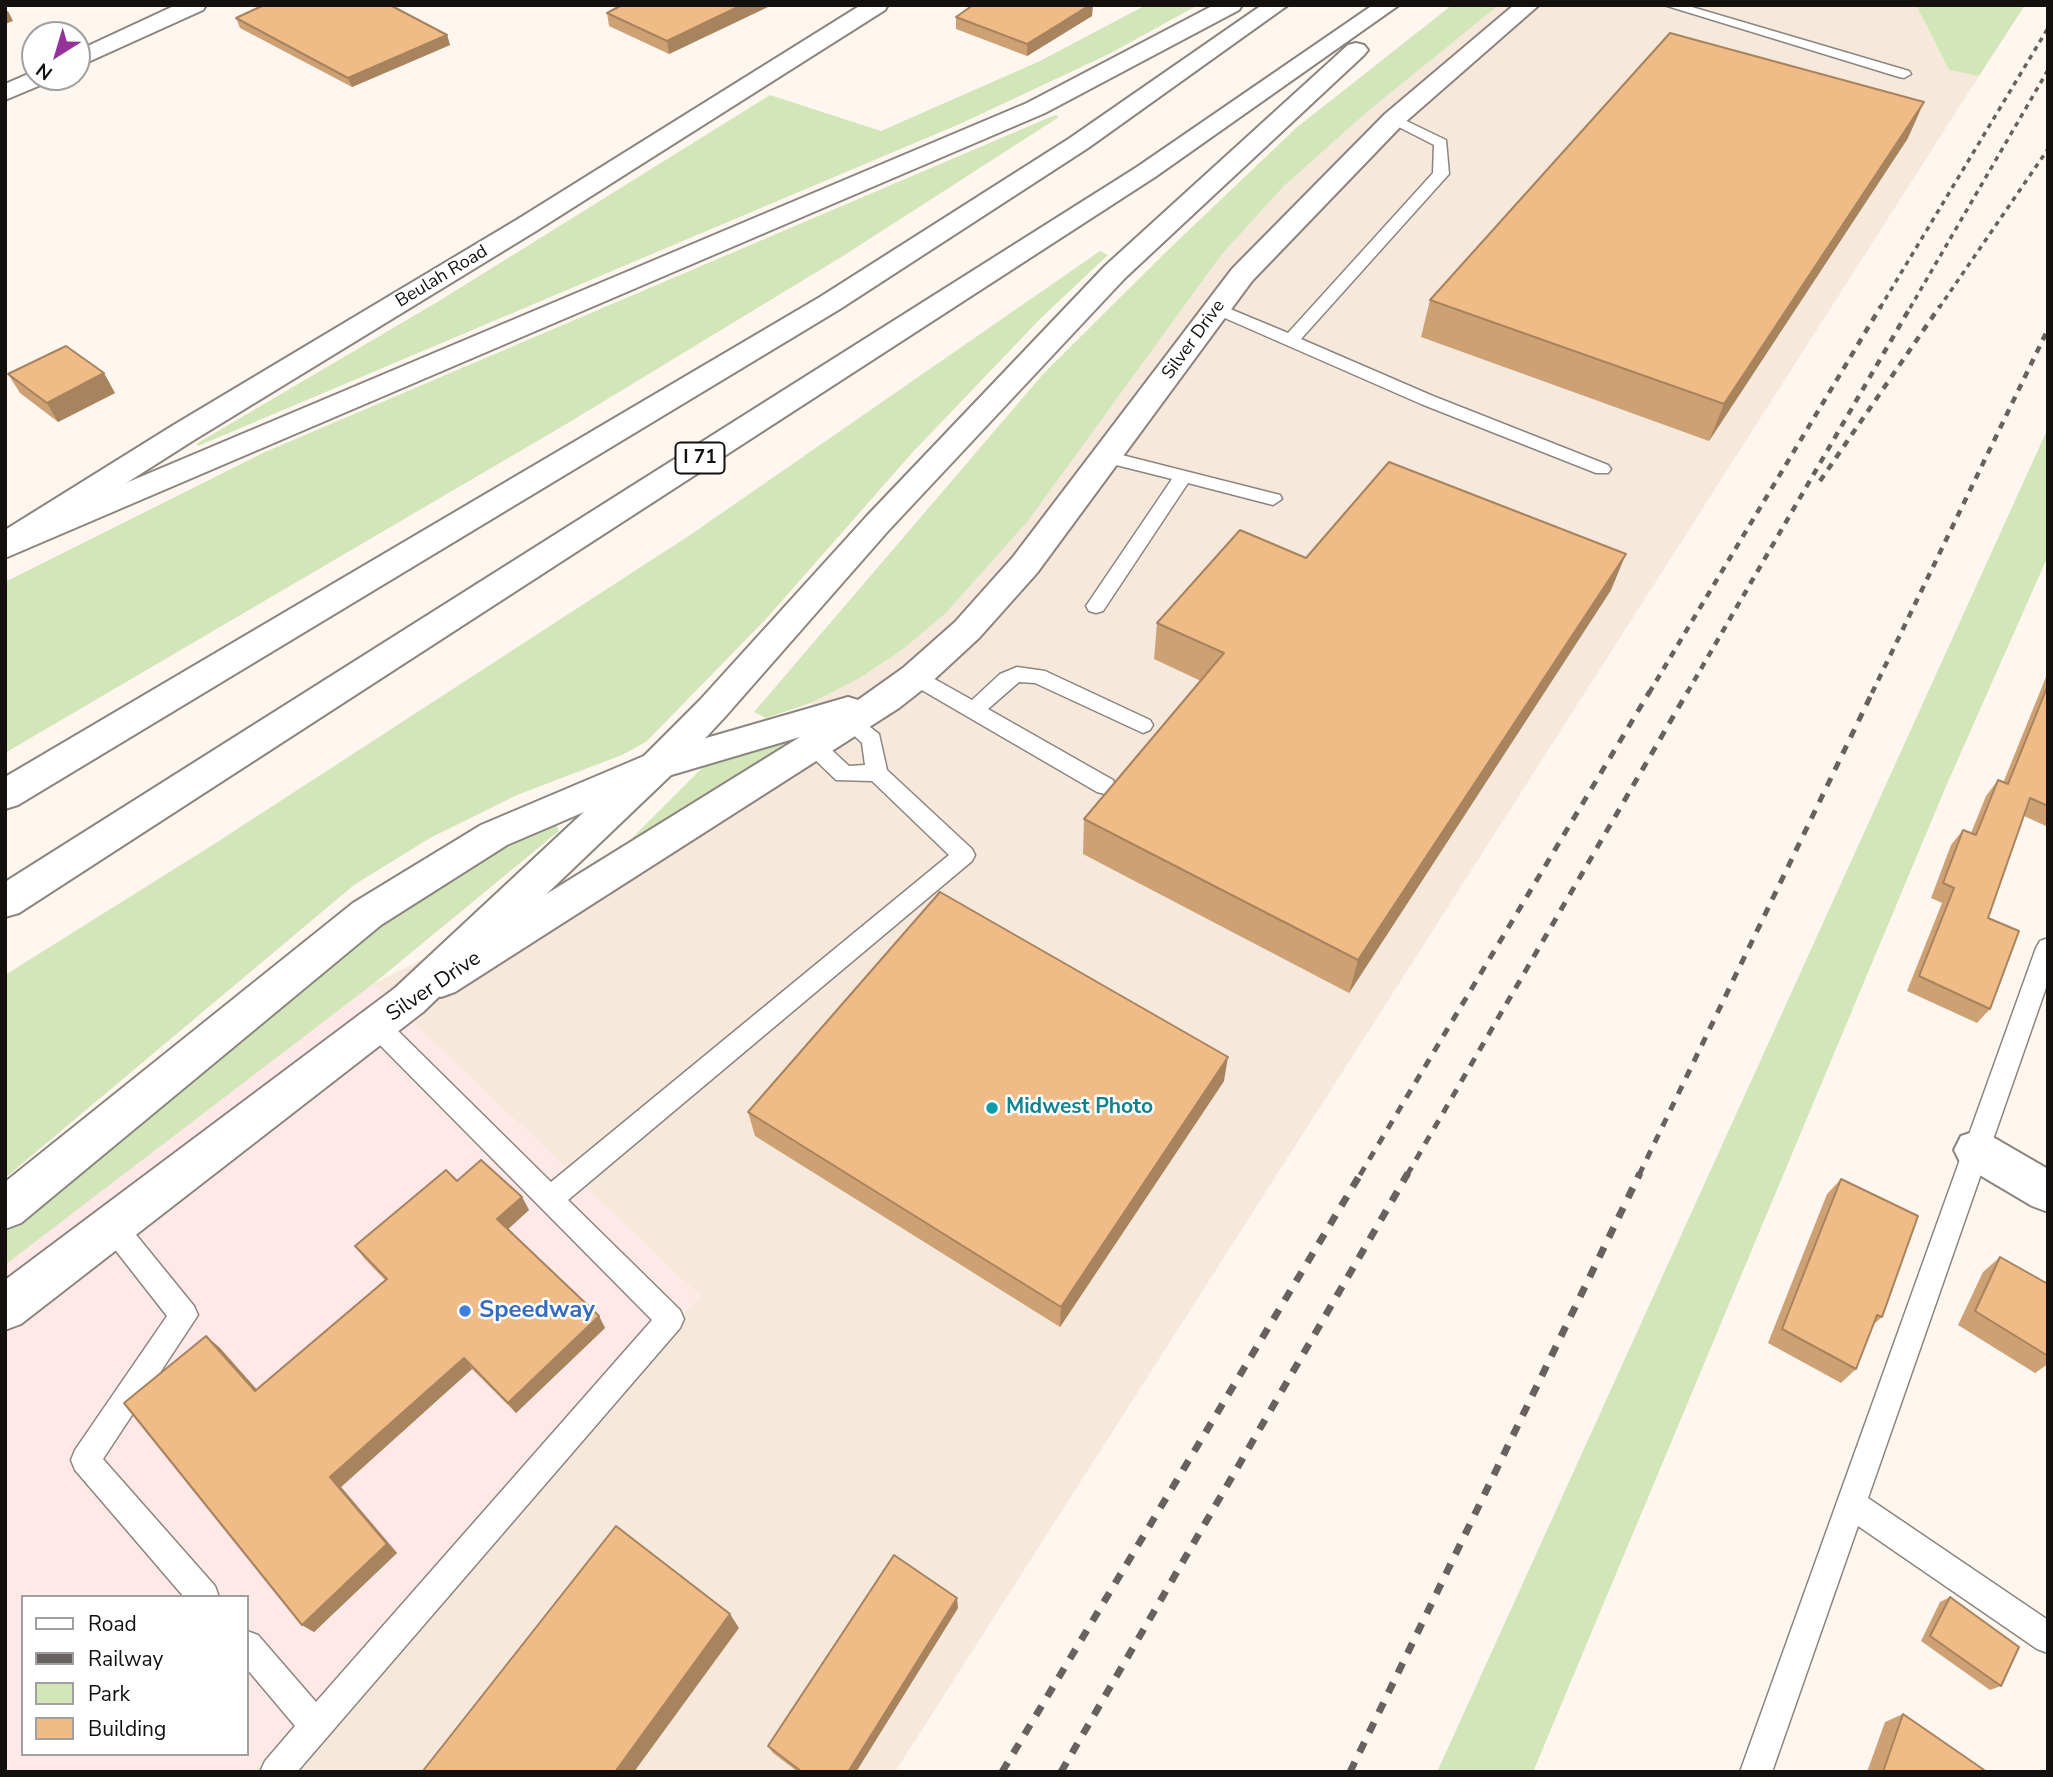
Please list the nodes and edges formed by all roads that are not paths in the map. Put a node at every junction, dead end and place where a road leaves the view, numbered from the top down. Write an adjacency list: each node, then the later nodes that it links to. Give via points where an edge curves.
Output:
1 (135, 5): 10 (main road)
2 (195, 5): 10 (main road)
3 (877, 5): 22 (main road, Beulah Road)
4 (1231, 5): 22 (main road, via 1037,108)
5 (1277, 5): 33 (main road, via 1079,143 830,303)
6 (1388, 5): 34 (main road, I 71, via 1146,172)
7 (1401, 5): 30 (main road, via 1115,272)
8 (1528, 5): 15 (main road, Silver Drive)
9 (1670, 5): 12 (lane)
10 (162, 20): 11 (main road)
11 (91, 53)
12 (1904, 74)
13 (21, 86): 14 (main road)
14 (5, 93)
15 (1394, 119): 16 (main road, Silver Drive, via 1242,275); 17 (lane, via 1441,143 1441,174)
16 (1217, 309): 17 (lane); 18 (main road, Silver Drive)
17 (1290, 341): 19 (lane)
18 (1106, 457): 20 (lane); 24 (main road, Silver Drive, via 1025,565 967,630)
19 (1602, 469)
20 (1183, 477): 21 (lane); 23 (lane)
21 (1273, 499)
22 (5, 546)
23 (1096, 606)
24 (915, 677): 25 (main road, Silver Drive); 26 (lane)
25 (887, 699): 27 (main road, Silver Drive); 30 (main road, Silver Drive)
26 (973, 710): 28 (lane, via 1017,674 1038,676); 32 (lane)
27 (850, 722): 29 (main road, Silver Drive); 31 (lane, via 872,740)
28 (1143, 725)
29 (814, 746): 31 (lane, via 844,774); 36 (main road, Silver Drive)
30 (657, 766): 36 (main road); 41 (main road, Silver Drive, via 494,835 367,914)
31 (877, 773): 40 (lane, via 964,855)
32 (1105, 786)
33 (5, 795)
34 (5, 902)
35 (2048, 948): 38 (lane)
36 (410, 1000): 37 (main road, Silver Drive)
37 (377, 1026): 40 (lane); 42 (main road, Silver Drive)
38 (1976, 1150): 39 (main road); 44 (lane)
39 (2048, 1192)
40 (550, 1199): 48 (lane, via 670,1318)
41 (5, 1209)
42 (111, 1224): 43 (main road, Silver Drive); 45 (lane, via 184,1315 85,1460)
43 (5, 1308)
44 (1851, 1504): 46 (lane); 50 (lane)
45 (202, 1595)
46 (2048, 1638)
47 (248, 1647): 48 (lane)
48 (316, 1726): 49 (lane)
49 (276, 1772)
50 (1756, 1772)

